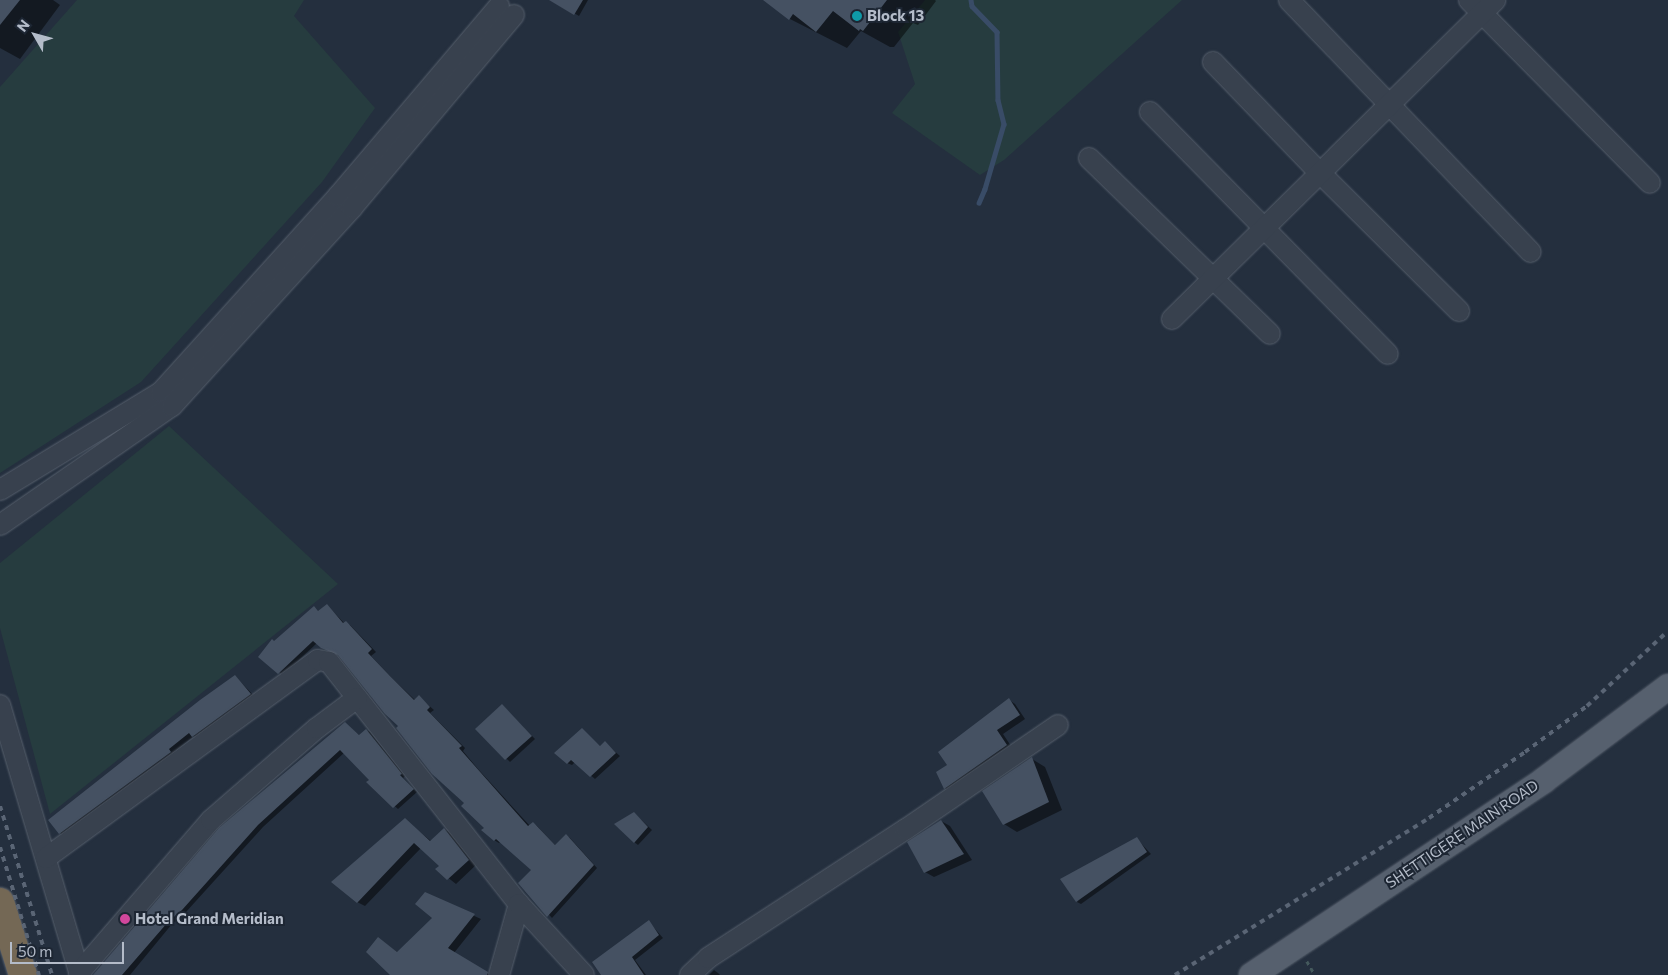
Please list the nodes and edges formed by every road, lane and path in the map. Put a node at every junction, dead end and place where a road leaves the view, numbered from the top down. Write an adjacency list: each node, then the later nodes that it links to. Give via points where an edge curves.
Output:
1 (1289, 0): 5 (street)
2 (1482, 4): 5 (street); 9 (street)
3 (506, 11): 17 (street, via 338,196)
4 (1213, 62): 8 (street)
5 (1390, 104): 8 (street); 11 (street)
6 (1150, 112): 10 (street)
7 (1089, 158): 12 (street)
8 (1320, 173): 10 (street); 13 (street)
9 (1650, 183)
10 (1264, 227): 12 (street); 16 (street)
11 (1531, 252)
12 (1212, 279): 14 (street); 15 (street)
13 (1459, 311)
14 (1172, 319)
15 (1270, 334)
16 (1388, 354)
17 (163, 401): 18 (street); 19 (street)
18 (0, 490)
19 (0, 525)
20 (1668, 686): 32 (main road, SHETTIGERE MAIN ROAD, via 1543,780)
21 (356, 698): 24 (street, via 329,662 318,660); 26 (street); 27 (street, via 212,820)
22 (0, 705): 24 (street)
23 (1058, 725): 31 (street, via 708,958)
24 (46, 858): 27 (street)
25 (0, 902): 28 (highway)
26 (519, 904): 29 (street); 30 (street)
27 (79, 974)
28 (23, 975)
29 (499, 975)
30 (584, 975)
31 (690, 975)
32 (1251, 975)

